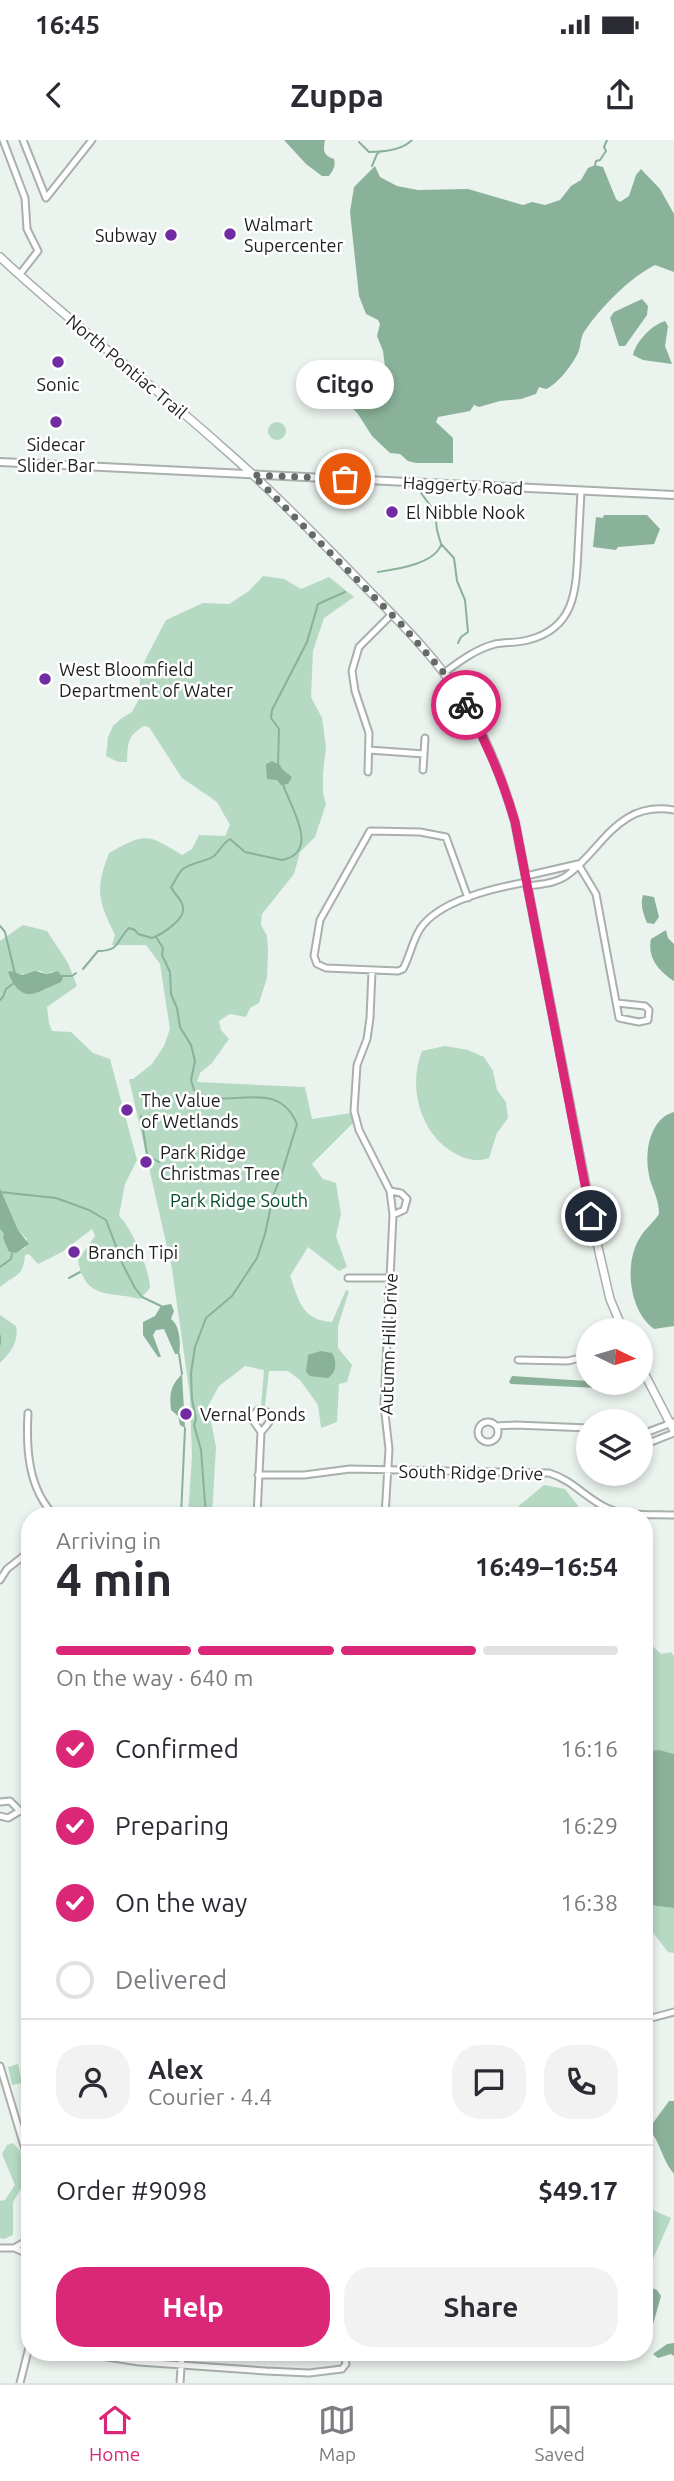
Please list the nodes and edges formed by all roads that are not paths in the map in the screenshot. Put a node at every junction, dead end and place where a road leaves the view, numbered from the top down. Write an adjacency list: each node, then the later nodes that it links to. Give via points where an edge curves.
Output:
1 (3, 140): 5 (street, via 25,198 27,229 38,251)
2 (23, 140): 3 (street, via 46,198)
3 (92, 140)
4 (0, 257): 5 (main road, North Pontiac Trail)
5 (20, 274): 7 (main road, North Pontiac Trail)
6 (0, 462): 7 (street, Haggerty Road)
7 (253, 475): 8 (street, Haggerty Road); 10 (main road, North Pontiac Trail)
8 (581, 491): 9 (street, Haggerty Road); 11 (street, via 573,600 568,612 539,637 475,651)
9 (674, 495)
10 (392, 614): 11 (main road, North Pontiac Trail); 13 (street, via 359,647 352,671 369,733)
11 (444, 673): 19 (main road, North Pontiac Trail, via 494,760)
12 (425, 738): 14 (street)
13 (369, 750): 14 (street); 16 (street)
14 (424, 754): 15 (street)
15 (423, 770)
16 (368, 772)
17 (674, 810): 18 (street, via 628,818)
18 (578, 864): 19 (street); 19 (street, via 560,879); 22 (street, via 596,894)
19 (527, 881): 20 (street); 27 (main road, North Pontiac Trail, via 591,1216)
20 (468, 898): 21 (street, via 426,921 403,969); 21 (street, via 446,837 370,831 320,920 314,956 317,964 326,968)
21 (372, 971): 23 (street, Autumn Hill Drive, via 354,1111)
22 (617, 1003): 22 (street, via 622,1020 648,1020 645,1006)
23 (390, 1191): 24 (street, Autumn Hill Drive); 24 (street, Autumn Hill Drive, via 401,1192 407,1199 404,1210)
24 (393, 1215): 26 (street, Autumn Hill Drive)
25 (348, 1278): 26 (street)
26 (389, 1278): 38 (street, Autumn Hill Drive, via 384,1405)
27 (619, 1318)
28 (576, 1359): 29 (street)
29 (518, 1360)
30 (653, 1389): 33 (main road)
31 (28, 1413): 40 (street, via 30,1462)
32 (496, 1426): 34 (street)
33 (673, 1427): 36 (street); 37 (street)
34 (576, 1428)
35 (261, 1432): 39 (street)
36 (653, 1432)
37 (653, 1437)
38 (388, 1470): 39 (street, South Ridge Drive); 42 (street, Autumn Hill Drive); 43 (street, South Ridge Drive, via 549,1474 572,1482)
39 (258, 1475): 41 (street)
40 (48, 1507)
41 (257, 1507)
42 (386, 1507)
43 (607, 1507)
44 (653, 1514): 45 (street, South Ridge Drive)
45 (674, 1515)
46 (21, 1558): 47 (street)
47 (0, 1580)
48 (0, 1802): 49 (street, via 10,1801)
49 (20, 1811): 50 (street, via 8,1818)
50 (0, 1816)
51 (673, 2012): 52 (street); 53 (street)
52 (653, 2018)
53 (674, 2021)
54 (0, 2066): 55 (street)
55 (21, 2136)
56 (21, 2244): 58 (street)
57 (0, 2248): 58 (street)
58 (14, 2248): 59 (street)
59 (21, 2251)
60 (26, 2361): 65 (street)
61 (136, 2361): 64 (street)
62 (181, 2361): 64 (street)
63 (346, 2361): 64 (street, via 345,2367 321,2372)
64 (181, 2366): 66 (street)
65 (20, 2383)
66 (180, 2383)

